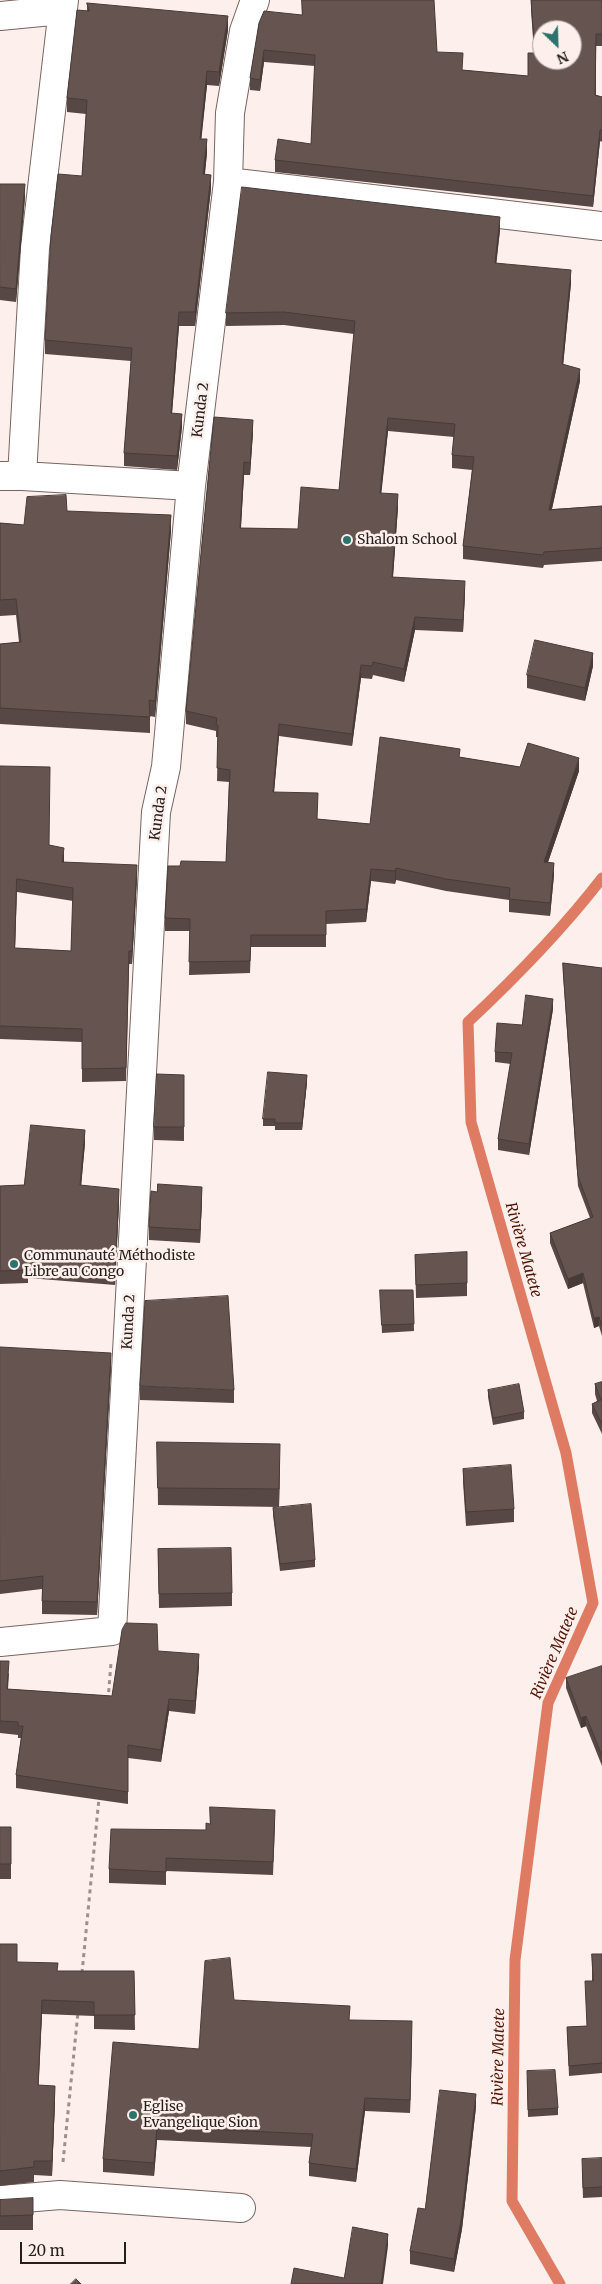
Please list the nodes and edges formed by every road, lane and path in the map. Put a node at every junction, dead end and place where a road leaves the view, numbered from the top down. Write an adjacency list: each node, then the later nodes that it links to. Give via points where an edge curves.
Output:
1 (255, 0): 4 (street, Kunda 2, via 244,31 230,113)
2 (63, 5): 3 (street); 6 (street)
3 (0, 16)
4 (228, 182): 5 (street); 7 (street, Kunda 2)
5 (602, 226)
6 (11, 476): 7 (street)
7 (192, 486): 8 (street, Kunda 2, via 166,767 156,812)
8 (112, 1631): 9 (street); 10 (path)
9 (0, 1642)
10 (108, 1708)
11 (99, 1798): 12 (path)
12 (81, 1976)
13 (78, 2006): 14 (path)
14 (60, 2195): 15 (street); 16 (street)
15 (0, 2200)
16 (241, 2208)

